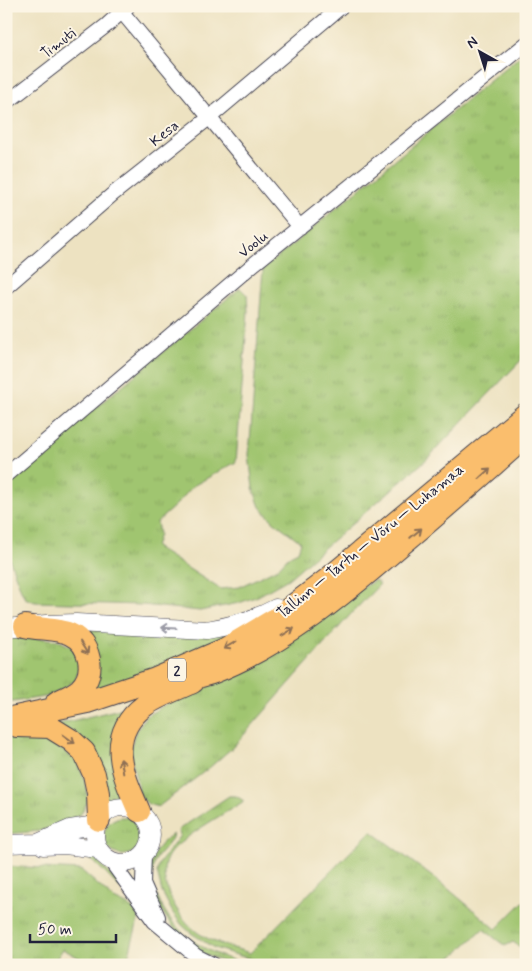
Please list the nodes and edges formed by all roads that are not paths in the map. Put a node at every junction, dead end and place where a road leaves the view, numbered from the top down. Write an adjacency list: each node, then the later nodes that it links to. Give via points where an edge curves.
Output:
1 (342, 6): 5 (street, Kesa)
2 (122, 8): 4 (street, Timuti, via 107,25); 5 (street)
3 (526, 44): 6 (street, Voolu)
4 (6, 103)
5 (209, 118): 6 (street); 7 (street, Kesa, via 113,194)
6 (300, 228): 12 (street, Voolu)
7 (6, 287)
8 (526, 410): 10 (highway)
9 (526, 414): 10 (highway, Tallinn — Tartu — Võru — Luhamaa / 2)
10 (504, 432): 13 (highway, Tallinn — Tartu — Võru — Luhamaa / 2)
11 (526, 436): 15 (highway, Tallinn — Tartu — Võru — Luhamaa / 2, one-way to 11, via 258,650 335,601)
12 (6, 475)
13 (328, 579): 14 (street, one-way to 14, via 251,620 220,628 76,623); 16 (highway, Tallinn — Tartu — Võru — Luhamaa / 2, one-way to 16, via 277,618 225,649 153,680 87,702)
14 (16, 627): 16 (highway, one-way to 16, via 71,634 82,642 88,652 89,672 82,688 72,695)
15 (214, 671): 16 (highway, Tallinn — Tartu — Võru — Luhamaa / 2, via 86,710 33,720); 17 (highway, one-way to 15, via 124,778 120,754 122,735 145,705)
16 (6, 721): 18 (highway, one-way to 18, via 50,727 84,752 98,793)
17 (138, 811): 18 (street, via 112,808); 22 (street, via 149,825 151,834)
18 (97, 822): 19 (street); 21 (street, via 94,833)
19 (38, 843): 20 (street); 21 (street, via 43,846 66,845)
20 (6, 844)
21 (104, 854): 22 (street, via 118,863 128,863); 23 (street, via 154,921)
22 (144, 854): 23 (street, via 143,883)
23 (164, 929): 24 (street, via 196,956)
24 (214, 965)

